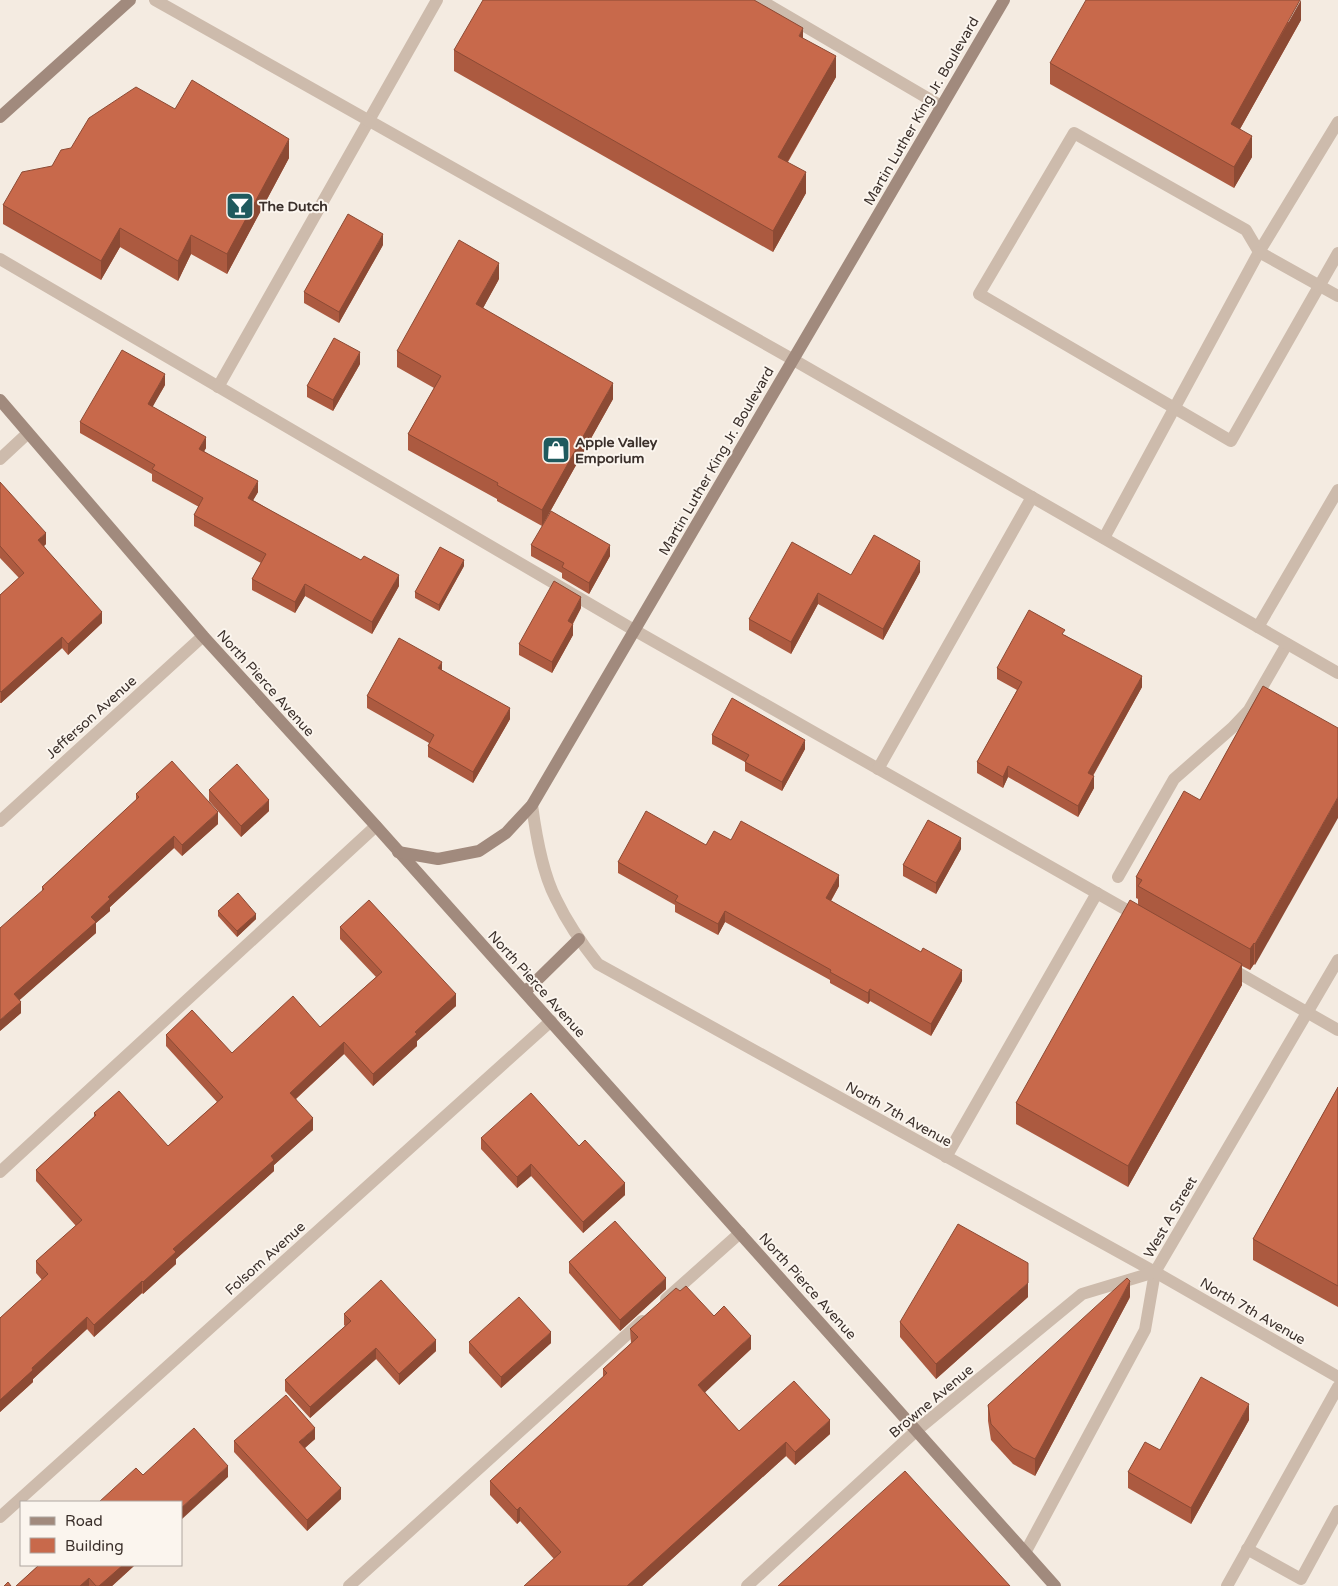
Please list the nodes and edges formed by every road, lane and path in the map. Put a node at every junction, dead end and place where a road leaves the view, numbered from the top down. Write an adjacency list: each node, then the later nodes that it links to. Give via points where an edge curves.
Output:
1 (130, 0): 8 (street)
2 (155, 0): 9 (street)
3 (437, 0): 9 (street)
4 (760, 0): 6 (street)
5 (1004, 0): 7 (street, Martin Luther King Jr. Boulevard)
6 (774, 4): 7 (street)
7 (941, 106): 16 (street, Martin Luther King Jr. Boulevard)
8 (0, 117)
9 (369, 120): 16 (street); 17 (street)
10 (1338, 122): 11 (street)
11 (1259, 252): 14 (street); 19 (street); 19 (street, via 1246,230 1074,133 979,294)
12 (1338, 253): 14 (street)
13 (0, 259): 17 (street)
14 (1319, 286): 15 (street); 19 (street, via 1231,441)
15 (1338, 296)
16 (792, 359): 23 (street); 26 (street, Martin Luther King Jr. Boulevard)
17 (218, 387): 26 (street)
18 (0, 400): 20 (street, North Pierce Avenue)
19 (1174, 409): 24 (street)
20 (28, 433): 21 (street); 27 (street, North Pierce Avenue)
21 (0, 459)
22 (1338, 490): 25 (street)
23 (1032, 497): 24 (street); 30 (street)
24 (1104, 538): 25 (street)
25 (1258, 627): 28 (street)
26 (634, 630): 30 (street); 31 (street, Martin Luther King Jr. Boulevard)
27 (203, 636): 32 (street, Jefferson Avenue); 33 (street, North Pierce Avenue)
28 (1287, 644): 29 (street); 35 (street, via 1249,710 1174,779)
29 (1338, 673)
30 (878, 769): 36 (street)
31 (532, 805): 34 (street, Martin Luther King Jr. Boulevard, via 506,833 479,852 438,859); 38 (street, North 7th Avenue, via 537,842 555,898)
32 (0, 820)
33 (376, 826): 34 (street, North Pierce Avenue); 46 (street)
34 (398, 852): 41 (street, North Pierce Avenue)
35 (1118, 877)
36 (1097, 893): 37 (street); 45 (street)
37 (1148, 922)
38 (579, 940): 41 (street); 45 (street, North 7th Avenue, via 598,964)
39 (1215, 960): 42 (street)
40 (1338, 960): 42 (street, West A Street)
41 (525, 992): 43 (street, North Pierce Avenue)
42 (1307, 1012): 44 (street); 48 (street, West A Street)
43 (551, 1021): 47 (street, North Pierce Avenue); 53 (street, Folsom Avenue)
44 (1338, 1030)
45 (946, 1157): 48 (street, North 7th Avenue)
46 (0, 1172)
47 (740, 1232): 51 (street, North Pierce Avenue); 56 (street)
48 (1155, 1272): 49 (street, North 7th Avenue); 51 (street, Browne Avenue, via 1082,1294); 55 (street, West A Street, via 1145,1330)
49 (1338, 1377)
50 (1338, 1387): 54 (street)
51 (917, 1430): 55 (street, North Pierce Avenue); 57 (street, Browne Avenue)
52 (1338, 1511): 54 (street, via 1301,1579)
53 (0, 1517)
54 (1247, 1550): 59 (street)
55 (1025, 1553): 58 (street, North Pierce Avenue)
56 (349, 1586)
57 (747, 1586)
58 (1055, 1586)
59 (1227, 1586)

